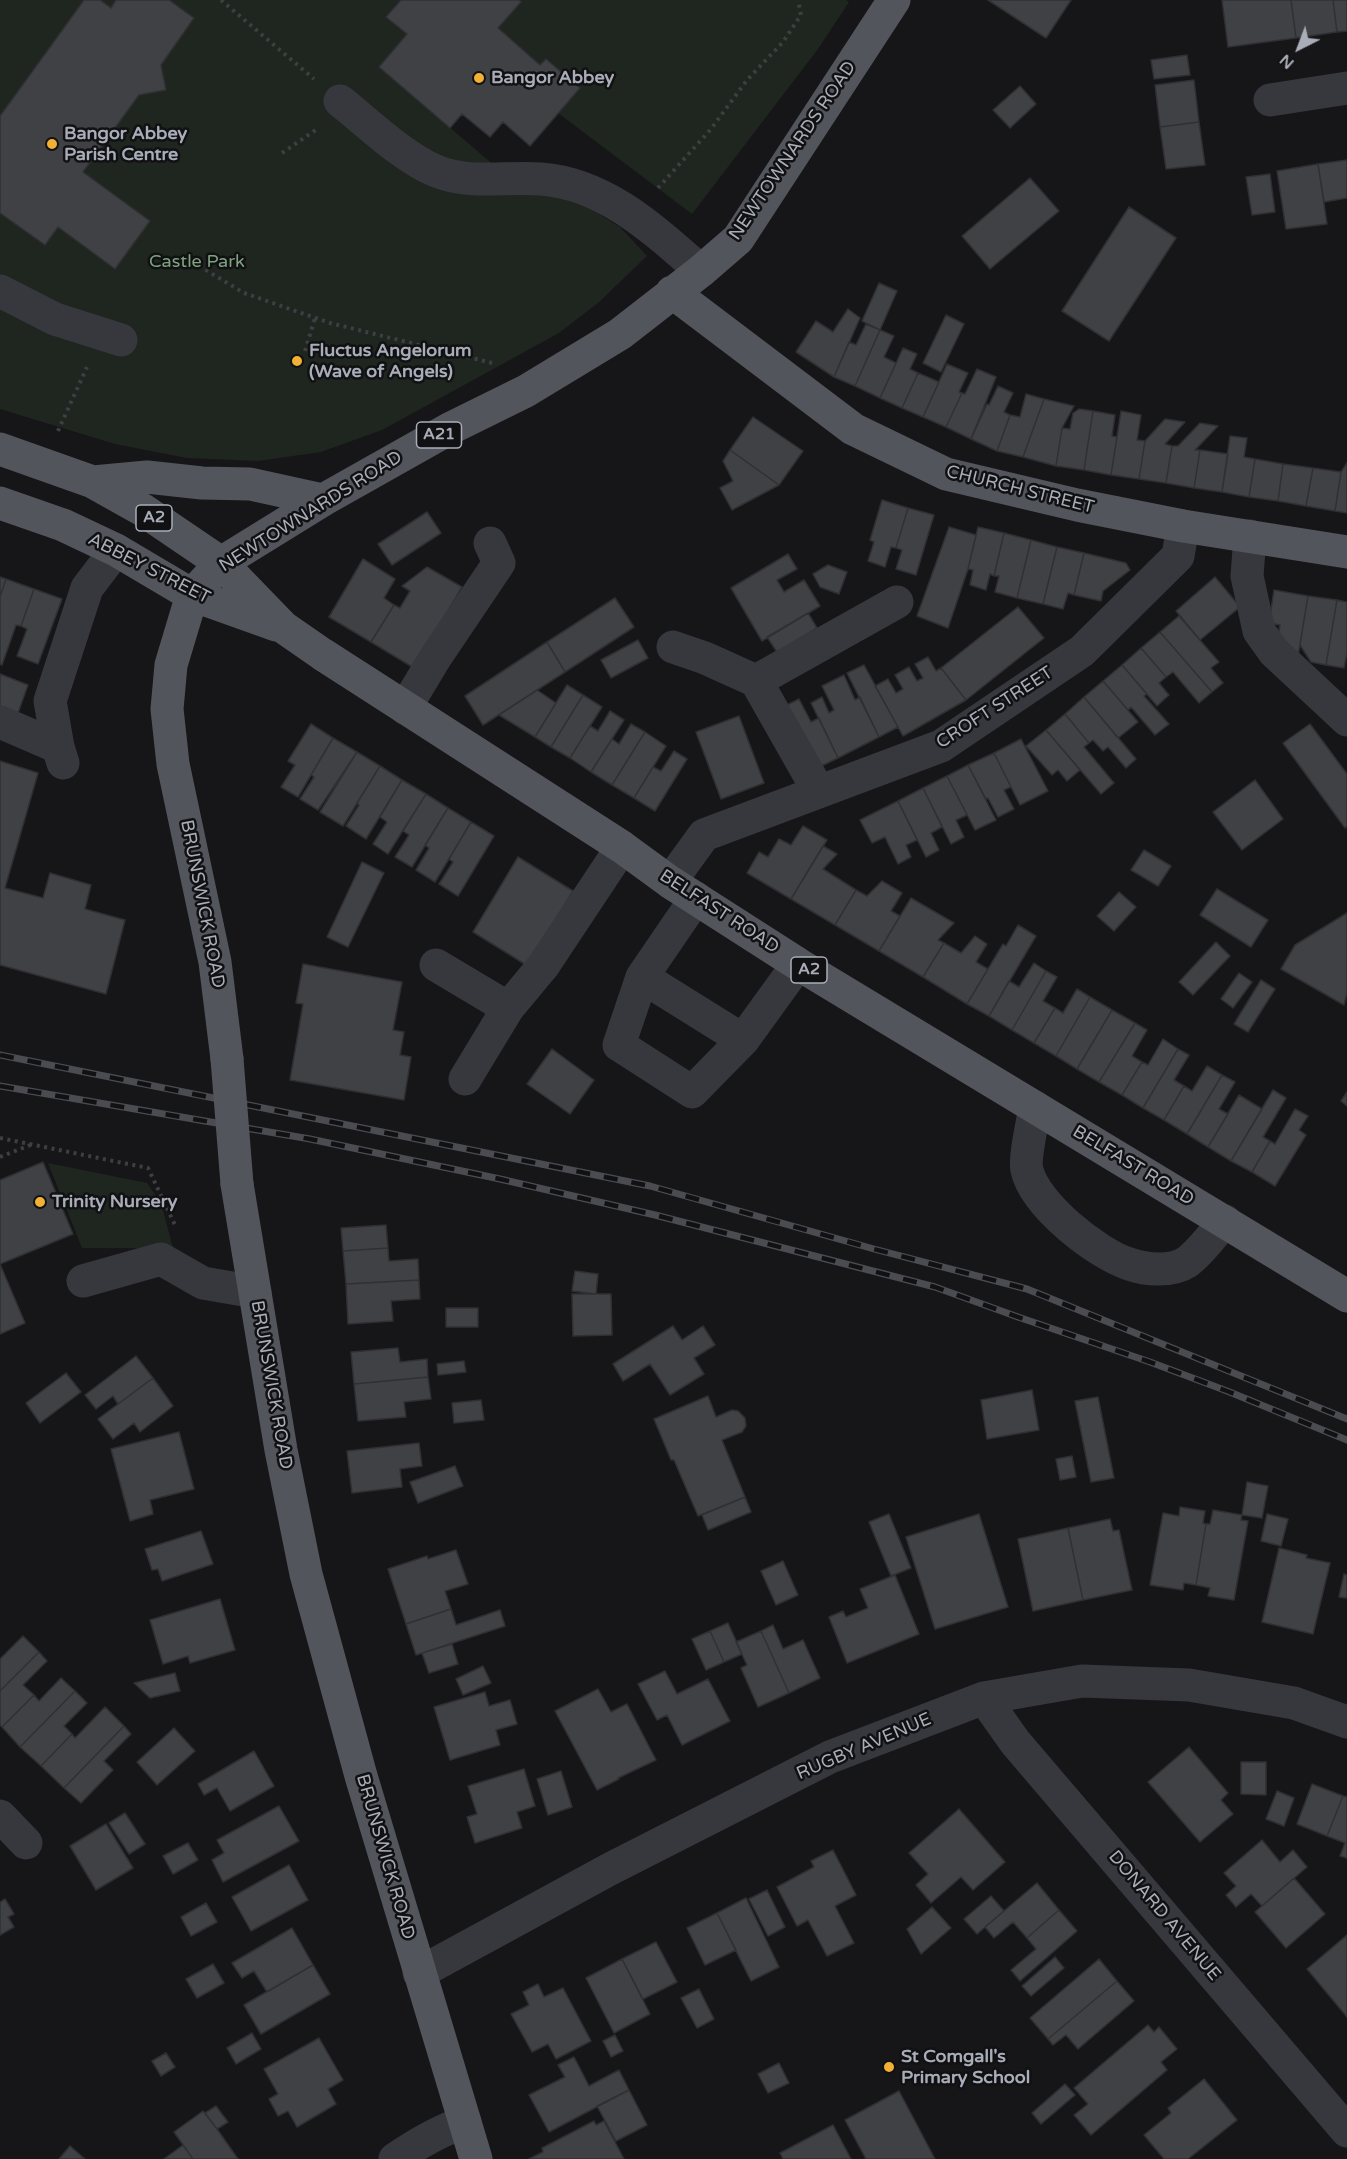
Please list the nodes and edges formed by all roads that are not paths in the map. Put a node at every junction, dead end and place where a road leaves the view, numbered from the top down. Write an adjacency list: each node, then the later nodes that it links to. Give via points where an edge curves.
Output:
1 (894, 0): 5 (main road, NEWTOWNARDS ROAD / A21, via 738,239)
2 (1347, 88): 3 (street)
3 (1270, 100)
4 (340, 101): 5 (street, via 418,162 438,172 466,180 542,179 577,186 612,200)
5 (701, 271): 7 (main road, NEWTOWNARDS ROAD / A21)
6 (0, 291): 8 (street, via 55,319)
7 (672, 292): 11 (main road, NEWTOWNARDS ROAD / A21, via 620,334 526,391); 13 (main road, CHURCH STREET, via 853,429 946,474)
8 (112, 337)
9 (0, 449): 10 (main road, ABBEY STREET / A2)
10 (93, 482): 11 (main road, via 147,477 249,484); 18 (main road, ABBEY STREET / A2, via 143,510)
11 (323, 500): 18 (main road, NEWTOWNARDS ROAD / A21)
12 (0, 502): 16 (main road, ABBEY STREET / A2)
13 (1183, 526): 14 (main road, CHURCH STREET); 27 (street, CROFT STREET, via 1178,556 1082,651 941,746)
14 (1250, 536): 17 (main road, CHURCH STREET); 25 (street, via 1247,576 1259,630 1274,652)
15 (490, 543): 24 (street, via 499,563)
16 (116, 550): 19 (main road, ABBEY STREET / A2); 26 (street, via 87,588 50,701 60,755)
17 (1347, 552)
18 (221, 563): 19 (main road, NEWTOWNARDS ROAD / A21); 21 (main road, ABBEY STREET / A2)
19 (192, 595): 21 (main road, ABBEY STREET / A2); 39 (main road, BRUNSWICK ROAD, bridge, via 171,665 167,709 173,764 215,962 237,1184)
20 (897, 602): 23 (street)
21 (283, 627): 24 (main road, BELFAST ROAD / A2)
22 (673, 647): 23 (street)
23 (756, 681): 27 (street)
24 (405, 708): 28 (main road, BELFAST ROAD / A2)
25 (1347, 720)
26 (0, 722)
27 (819, 792): 29 (street, CROFT STREET, via 704,835)
28 (622, 847): 29 (main road, BELFAST ROAD / A2); 33 (street, via 543,966)
29 (683, 890): 30 (main road, BELFAST ROAD / A2); 32 (street, CROFT STREET)
30 (798, 964): 34 (street); 36 (main road, BELFAST ROAD / A2)
31 (436, 965): 33 (street)
32 (642, 977): 34 (street); 34 (street, CROFT STREET, via 619,1045 692,1092)
33 (508, 1008): 35 (street)
34 (743, 1040)
35 (465, 1079)
36 (1035, 1107): 37 (main road, BELFAST ROAD / A2); 37 (street, via 1026,1168 1034,1186 1063,1220 1108,1254 1153,1269 1187,1263)
37 (1225, 1221): 40 (main road, BELFAST ROAD / A2)
38 (83, 1281): 39 (street, via 161,1259 203,1283)
39 (255, 1292): 45 (main road, BRUNSWICK ROAD, via 306,1574)
40 (1347, 1296)
41 (984, 1698): 42 (street, RUGBY AVENUE, via 1082,1681 1189,1685 1294,1703); 45 (street, RUGBY AVENUE, via 830,1757 610,1869); 47 (street, DONARD AVENUE, via 1023,1751)
42 (1347, 1722)
43 (0, 1816): 44 (street)
44 (26, 1843)
45 (419, 1973): 46 (main road, BRUNSWICK ROAD)
46 (465, 2122): 48 (street, via 422,2140); 49 (main road, BRUNSWICK ROAD)
47 (1347, 2131)
48 (395, 2159)
49 (476, 2159)

